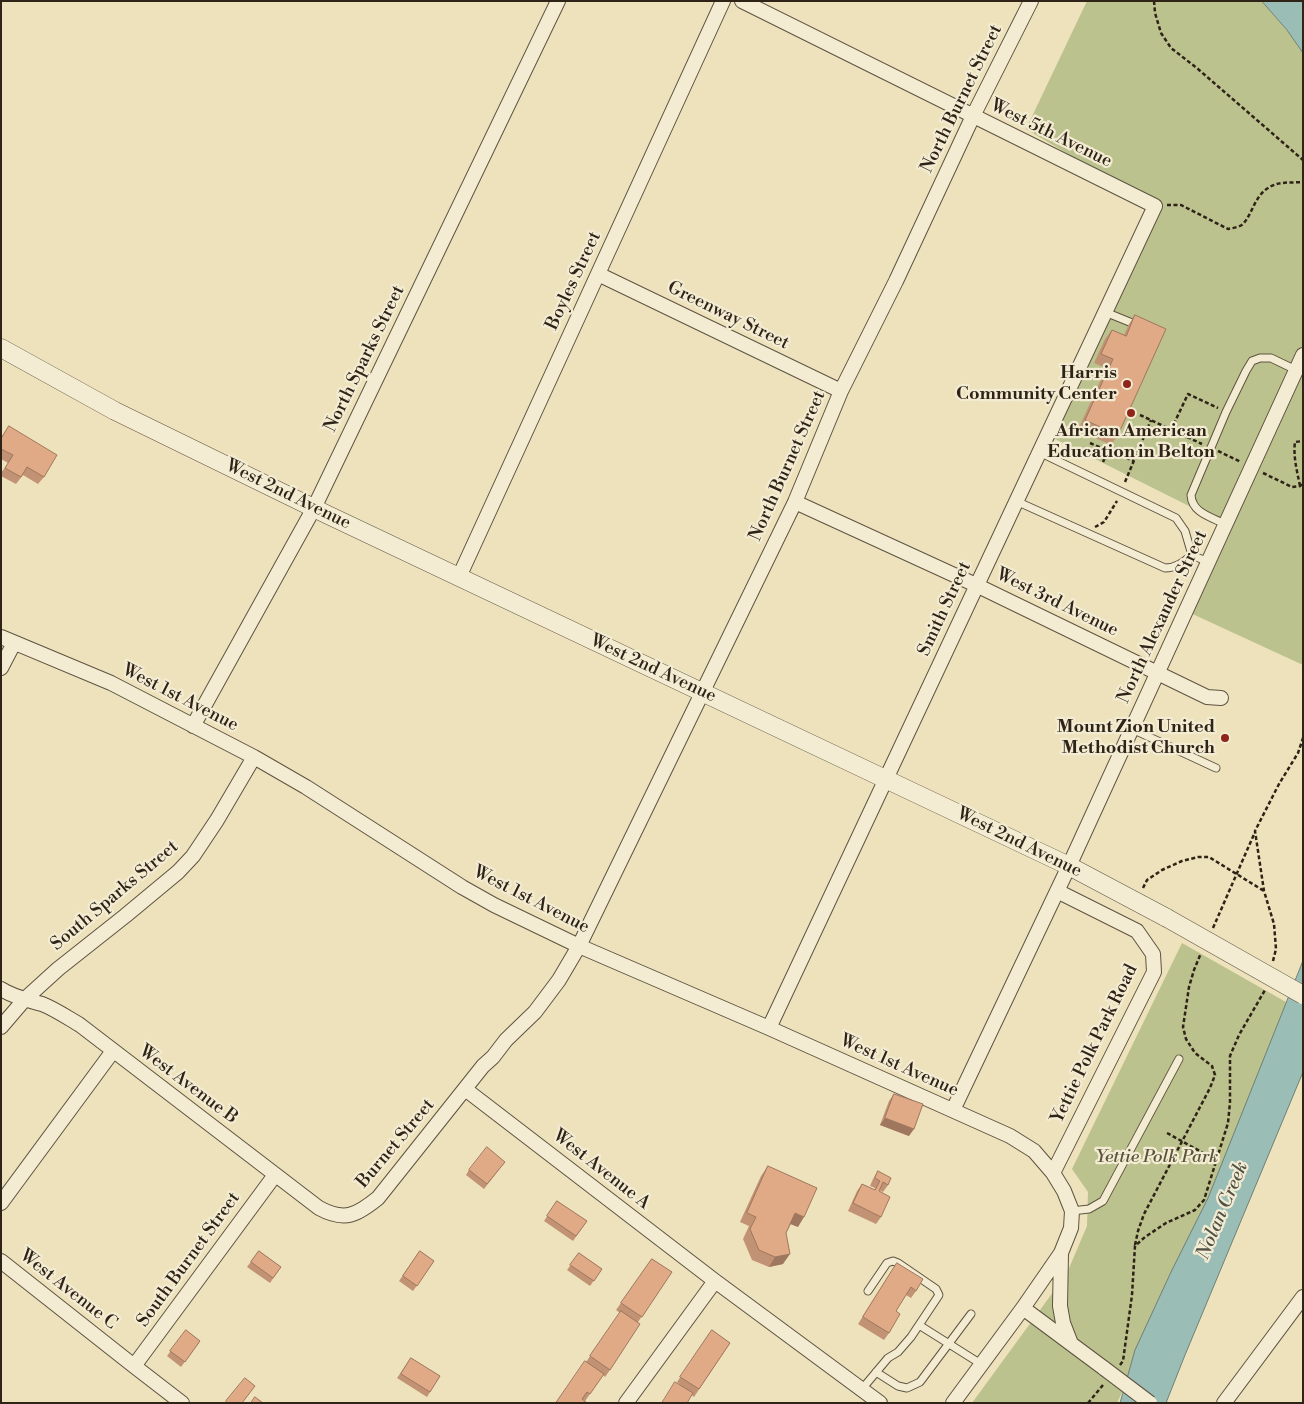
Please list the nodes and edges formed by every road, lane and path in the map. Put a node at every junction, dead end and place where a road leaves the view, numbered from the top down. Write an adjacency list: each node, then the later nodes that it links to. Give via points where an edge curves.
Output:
1 (558, 1): 31 (street, North Sparks Street)
2 (723, 1): 10 (street, Boyles Street)
3 (742, 1): 6 (street, West 5th Avenue)
4 (1031, 1): 6 (street, North Burnet Street)
5 (1154, 1): 7 (path, via 1161,33 1171,48)
6 (973, 116): 9 (street, West 5th Avenue); 16 (street, North Burnet Street)
7 (1303, 160)
8 (1303, 182): 9 (path, via 1279,183 1269,187 1260,194 1243,224 1235,228 1228,229 1181,205)
9 (1155, 206): 11 (street, Smith Street)
10 (598, 274): 16 (street, Greenway Street); 35 (street, Boyles Street)
11 (1105, 312): 12 (lane); 24 (street, Smith Street)
12 (1145, 328)
13 (1, 348): 31 (street, West 2nd Avenue, via 115,411)
14 (1303, 355): 15 (street, North Alexander Street)
15 (1296, 370): 17 (lane, via 1271,358 1252,361); 27 (street, North Alexander Street)
16 (841, 391): 30 (street, North Burnet Street)
17 (1226, 412): 19 (path, via 1188,394); 22 (lane)
18 (1140, 415): 19 (path)
19 (1171, 430): 22 (path)
20 (1303, 442): 28 (path, via 1295,442 1294,450)
21 (1090, 443): 23 (path)
22 (1211, 448): 27 (path); 32 (lane, via 1191,495 1191,503 1197,511)
23 (1108, 451): 25 (path); 26 (path)
24 (1039, 452): 29 (street, Smith Street); 33 (lane, via 1176,518 1185,531)
25 (1134, 461)
26 (1103, 462)
27 (1251, 467): 28 (path, via 1292,487); 32 (street, North Alexander Street)
28 (1302, 484)
29 (1016, 501): 33 (lane, via 1165,568 1172,568); 36 (street, Smith Street)
30 (795, 502): 36 (street, West 3rd Avenue); 40 (street, North Burnet Street)
31 (314, 508): 35 (street, West 2nd Avenue); 42 (street, North Sparks Street)
32 (1226, 524): 34 (street, North Alexander Street)
33 (1192, 555): 34 (lane)
34 (1208, 562): 39 (street, North Alexander Street)
35 (458, 577): 40 (street, West 2nd Avenue)
36 (976, 585): 39 (street, West 3rd Avenue); 47 (street, Smith Street)
37 (8, 640): 38 (street); 42 (street, West 1st Avenue, via 111,683)
38 (1, 668)
39 (1158, 673): 41 (street, West 3rd Avenue, via 1207,697); 43 (street, North Alexander Street)
40 (703, 692): 47 (street, West 2nd Avenue); 55 (street, North Burnet Street)
41 (1221, 698)
42 (192, 726): 45 (street, West 1st Avenue)
43 (1132, 729): 46 (lane); 49 (street, North Alexander Street)
44 (1303, 738): 48 (path)
45 (254, 757): 55 (street, West 1st Avenue, via 494,906); 61 (street, South Sparks Street, via 193,856)
46 (1216, 768)
47 (885, 778): 49 (street, West 2nd Avenue); 63 (street, Smith Street)
48 (1256, 831): 50 (path); 51 (path)
49 (1069, 866): 52 (street, North Alexander Street); 53 (street, West 2nd Avenue)
50 (1236, 874): 51 (path); 53 (path, via 1210,857 1182,861 1148,880); 54 (path)
51 (1264, 891): 57 (path, via 1274,924 1276,949)
52 (1057, 892): 67 (street, North Alexander Street); 71 (street, Yettie Polk Park Road, via 1137,931 1153,954 1154,972)
53 (1136, 900): 60 (street, West 2nd Avenue, bridge)
54 (1209, 935)
55 (579, 946): 63 (street, West 1st Avenue); 66 (street, via 535,1012 506,1040)
56 (1202, 953): 69 (path, via 1194,970 1183,1028 1195,1053 1212,1066 1215,1075)
57 (1273, 964)
58 (1266, 988): 70 (path, via 1230,1056 1228,1123)
59 (1, 989): 61 (street, West Avenue B)
60 (1303, 995)
61 (25, 999): 62 (street, South Sparks Street); 64 (street, West Avenue B, via 67,1017)
62 (1, 1027)
63 (768, 1028): 67 (street, West 1st Avenue)
64 (113, 1051): 72 (street, West Avenue B); 73 (street)
65 (1179, 1059): 74 (lane, via 1103,1201 1089,1209)
66 (465, 1089): 75 (street, Burnet Street, via 378,1198); 79 (street, West Avenue A)
67 (953, 1110): 71 (street, West 1st Avenue, via 1010,1136 1034,1151)
68 (1167, 1133): 69 (path)
69 (1182, 1141): 70 (path); 76 (path, via 1144,1214)
70 (1216, 1160): 76 (path, via 1204,1200 1195,1210 1166,1223)
71 (1053, 1173): 74 (street, West 1st Avenue)
72 (275, 1175): 75 (street, West Avenue B, via 328,1213); 88 (street, South Burnet Street)
73 (1, 1202)
74 (1072, 1211): 77 (street, via 1071,1228)
75 (349, 1216)
76 (1135, 1246): 89 (path, via 1123,1361)
77 (1061, 1254): 82 (street); 85 (street, via 1060,1306)
78 (1, 1261): 88 (street, West Avenue C)
79 (715, 1281): 92 (street, West Avenue A); 94 (street)
80 (868, 1291): 84 (lane, via 887,1263 898,1263 939,1294)
81 (1303, 1297): 99 (street)
82 (1023, 1308): 85 (street); 87 (street)
83 (971, 1314): 86 (lane)
84 (920, 1325): 86 (lane); 90 (lane)
85 (1070, 1342): 89 (street)
86 (949, 1344): 87 (lane); 90 (lane, via 920,1382 907,1388)
87 (981, 1364): 96 (street)
88 (134, 1366): 93 (street, West Avenue C)
89 (1112, 1368): 98 (street, bridge)
90 (876, 1372): 92 (lane)
91 (1105, 1383): 97 (path)
92 (862, 1389): 95 (street, West Avenue A)
93 (182, 1403)
94 (626, 1403)
95 (880, 1403)
96 (953, 1403)
97 (1088, 1403)
98 (1150, 1403)
99 (1224, 1403)

